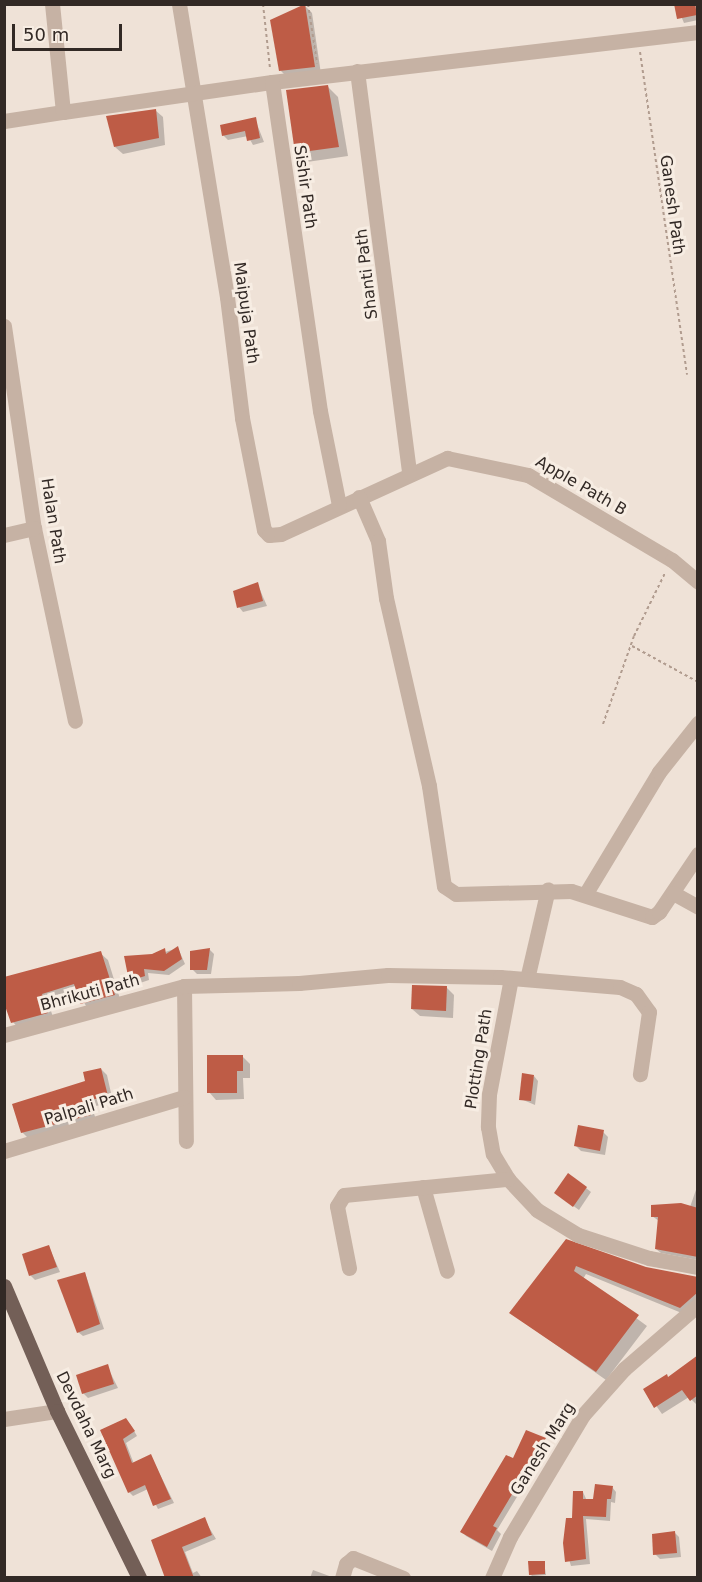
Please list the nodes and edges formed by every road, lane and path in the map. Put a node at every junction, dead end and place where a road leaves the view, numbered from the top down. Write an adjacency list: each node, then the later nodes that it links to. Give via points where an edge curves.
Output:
1 (52, 4): 11 (street)
2 (179, 4): 10 (street, Maipuja Path)
3 (263, 4): 9 (path)
4 (309, 4): 8 (path)
5 (698, 32): 6 (street)
6 (638, 38): 7 (street); 14 (path, Ganesh Path, via 666,252)
7 (357, 71): 8 (street); 15 (street, Shanti Path)
8 (319, 77): 9 (street)
9 (272, 82): 10 (street); 17 (street, Sishir Path, via 320,411)
10 (192, 94): 11 (street); 19 (street, Maipuja Path, via 227,297 242,418 261,521)
11 (63, 112): 12 (street)
12 (4, 121)
13 (4, 326): 18 (street, Halan Path)
14 (687, 375)
15 (409, 473): 16 (street, Apple Path B); 21 (street, Apple Path B, via 447,458 528,475)
16 (359, 497): 17 (street, Apple Path B); 29 (street, via 378,541 386,598 429,786 444,886 456,894 492,896)
17 (339, 505): 19 (street, Apple Path B, via 281,534)
18 (34, 528): 20 (street); 25 (street, Halan Path)
19 (269, 535)
20 (4, 536)
21 (672, 560): 22 (street, Apple Path B); 23 (path)
22 (698, 582)
23 (631, 646): 24 (path); 27 (path)
24 (698, 682)
25 (75, 722)
26 (698, 723): 31 (street, via 659,772)
27 (603, 724)
28 (698, 854): 30 (street)
29 (548, 889): 31 (street); 33 (street, Plotting Path)
30 (673, 892): 31 (street, via 656,916 647,917); 32 (street)
31 (586, 894)
32 (698, 907)
33 (519, 979): 34 (street, Bhrikuti Path, via 388,975 299,983); 36 (street, Bhrikuti Path, via 620,987 645,1002 649,1027); 40 (street, Plotting Path, via 489,1094 488,1127 494,1154)
34 (184, 986): 35 (street, Bhrikuti Path); 37 (street)
35 (4, 1035)
36 (640, 1074)
37 (184, 1096): 38 (street); 39 (street, Palpali Path)
38 (186, 1141)
39 (4, 1151)
40 (508, 1179): 41 (street); 43 (street, Plotting Path, via 537,1210 578,1235 649,1258)
41 (423, 1187): 42 (street, via 350,1193 338,1201); 44 (street)
42 (350, 1268)
43 (698, 1268)
44 (447, 1271)
45 (4, 1286): 47 (main road, Devdaha Marg)
46 (695, 1316): 52 (street, Ganesh Marg, via 624,1369 583,1415 510,1537)
47 (57, 1411): 48 (street); 50 (main road, Devdaha Marg)
48 (4, 1419)
49 (397, 1576): 51 (street, via 352,1558)
50 (139, 1578)
51 (342, 1578)
52 (492, 1578)

